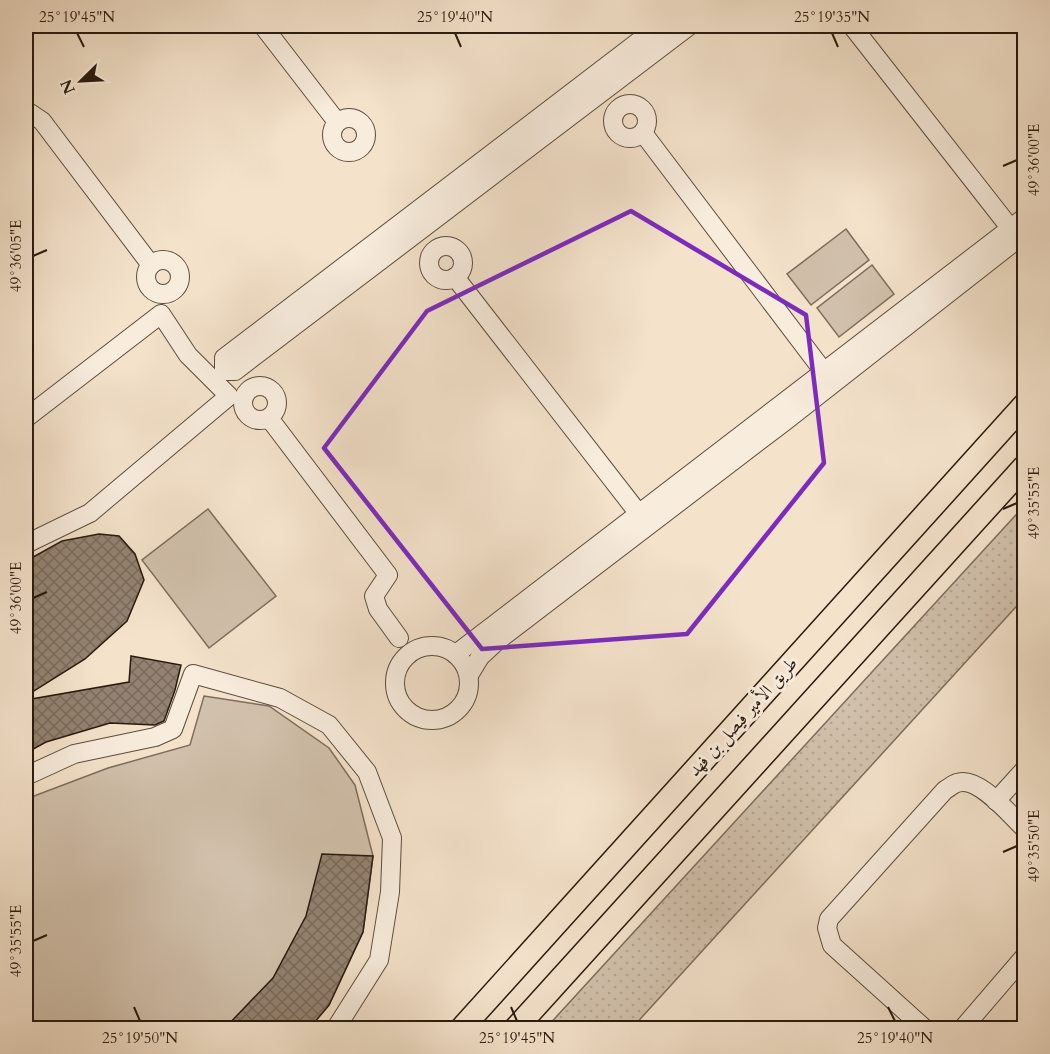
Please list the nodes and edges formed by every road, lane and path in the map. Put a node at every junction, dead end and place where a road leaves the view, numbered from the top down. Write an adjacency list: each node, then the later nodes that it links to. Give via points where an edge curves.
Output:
1 (263, 26): 6 (street)
2 (659, 26): 11 (street)
3 (689, 26): 11 (street)
4 (852, 26): 8 (street)
5 (26, 114): 9 (street, via 42,121)
6 (337, 122)
7 (643, 133): 12 (street)
8 (1020, 227): 12 (street); 24 (street, via 784,422 497,641)
9 (151, 265)
10 (455, 277): 18 (street)
11 (228, 366): 13 (street)
12 (824, 372): 18 (street)
13 (245, 396): 16 (street, via 249,416 258,420); 16 (street, via 253,388 269,389 276,398 276,409)
14 (1024, 405): 32 (main road, طريق الأمير فيصل بن فهد)
15 (26, 418): 19 (street, via 161,314 188,356 229,396 90,513)
16 (269, 418): 20 (street, via 388,575 374,596 378,609)
17 (1024, 467): 33 (main road)
18 (639, 514): 22 (street)
19 (26, 544)
20 (399, 639): 21 (street); 23 (street)
21 (416, 650): 22 (street, via 433,645); 23 (street)
22 (456, 654): 24 (street)
23 (401, 662): 24 (street, via 396,673 398,698 415,716 426,720 438,720 459,709 466,699)
24 (468, 675)
25 (1024, 770): 27 (street)
26 (26, 776): 31 (street, via 74,754 155,737 173,729 193,674 280,698 329,725 367,772 392,838 390,892 379,960)
27 (996, 801): 28 (street); 34 (street, via 969,781 957,782 945,790 829,919 827,928 832,945)
28 (1024, 828)
29 (1024, 957): 30 (street)
30 (974, 1025)
31 (336, 1029)
32 (462, 1029)
33 (516, 1029)
34 (924, 1029)

